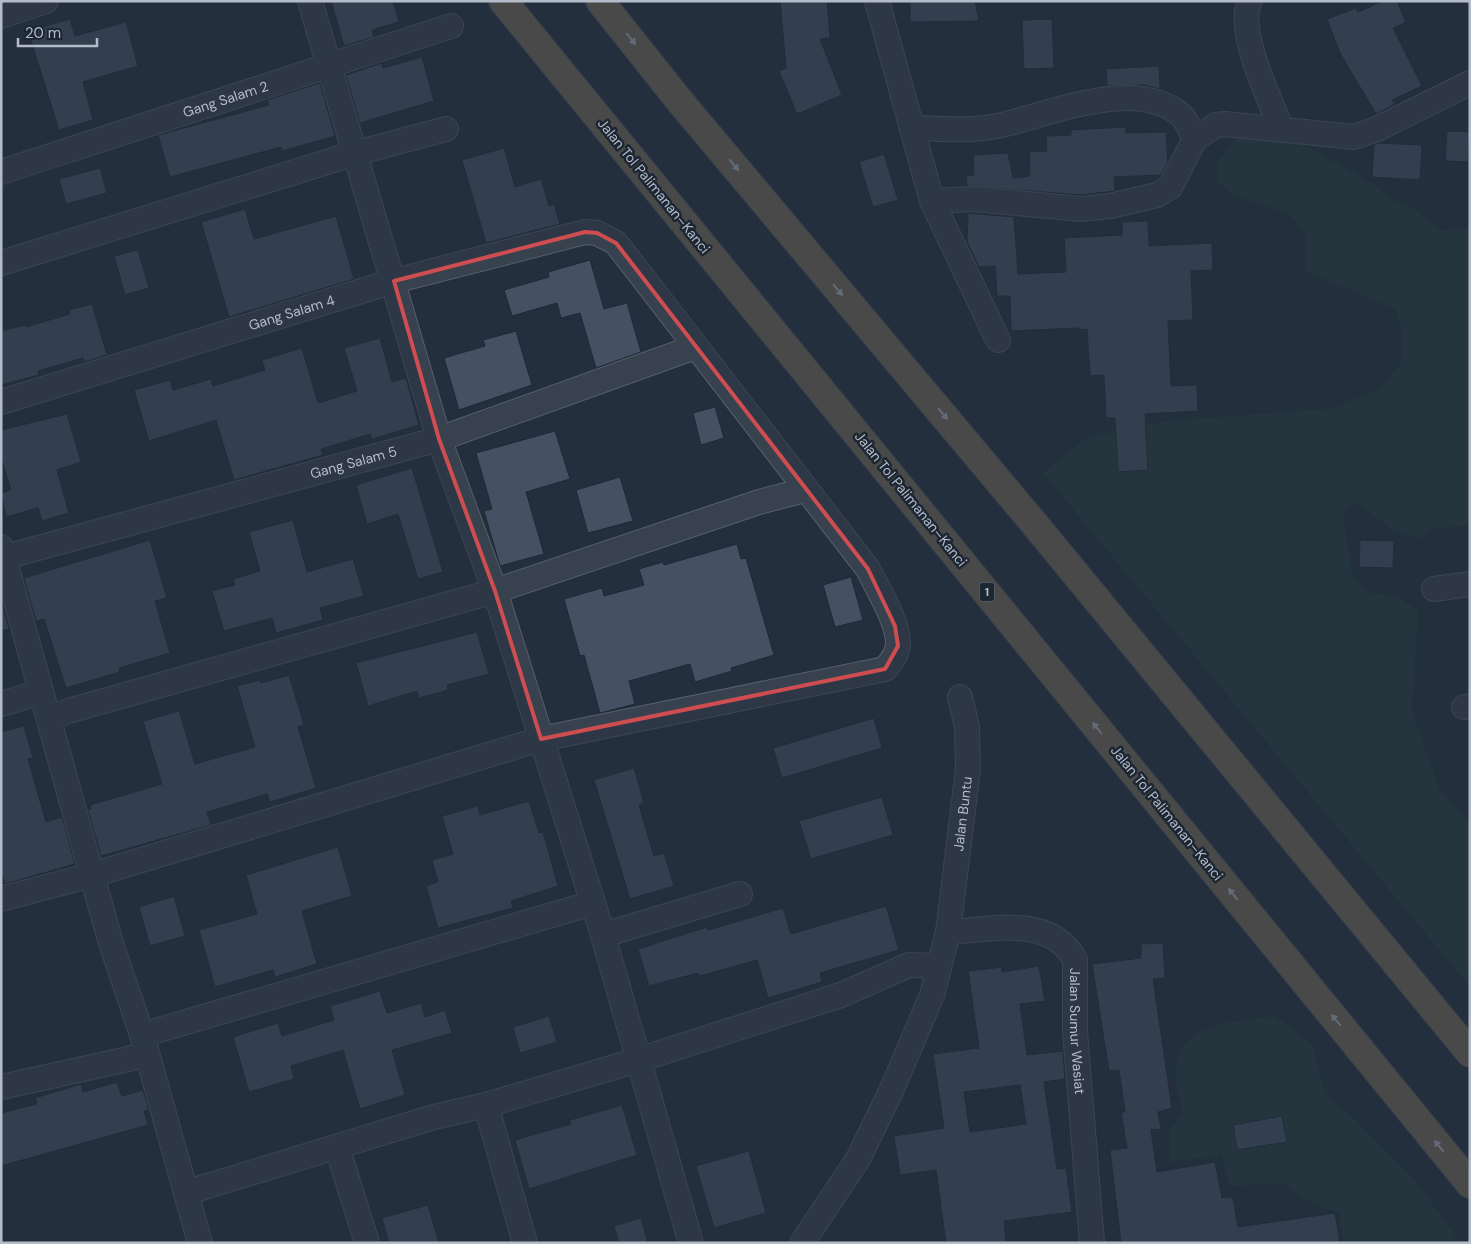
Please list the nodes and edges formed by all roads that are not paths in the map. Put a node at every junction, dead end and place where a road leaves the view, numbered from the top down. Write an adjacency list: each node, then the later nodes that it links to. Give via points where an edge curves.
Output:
1 (46, 1): 7 (street)
2 (310, 1): 9 (street)
3 (502, 1): 47 (highway, Jalan Tol Palimanan–Kanci / 1, one-way to 3)
4 (600, 1): 42 (highway, one-way to 42)
5 (877, 1): 11 (street)
6 (1250, 1): 13 (street, via 1250,48)
7 (1, 16)
8 (450, 26): 9 (street, Gang Salam 2)
9 (330, 65): 15 (street); 16 (street, Gang Salam 2)
10 (1470, 83): 13 (street, via 1354,138)
11 (912, 128): 14 (street, via 975,130 1090,102 1131,99 1161,102 1183,116); 17 (street)
12 (446, 129): 15 (street)
13 (1282, 130): 14 (street, via 1225,124 1216,125)
14 (1195, 139): 17 (street, via 1170,187 1157,196 1081,209 974,199)
15 (356, 153): 18 (street); 19 (street)
16 (1, 172)
17 (932, 201): 20 (street)
18 (1, 263)
19 (394, 281): 21 (street, Gang Salam 4, via 585,232 597,233 616,243); 22 (street, Gang Salam 4); 23 (street)
20 (998, 340)
21 (695, 347): 23 (street, Gang Salam 5); 24 (street)
22 (1, 402)
23 (439, 439): 25 (street, Gang Salam 5); 28 (street)
24 (805, 490): 28 (street, via 759,502); 33 (street, via 868,569 895,626 898,646 886,669)
25 (3, 552): 29 (street)
26 (1470, 584): 27 (street)
27 (1434, 589)
28 (495, 591): 32 (street); 33 (street)
29 (42, 692): 31 (street); 32 (street)
30 (960, 697): 38 (street, Jalan Buntu, via 967,727 968,769)
31 (1, 704)
32 (50, 718): 34 (street)
33 (541, 739): 34 (street); 37 (street)
34 (92, 875): 36 (street); 41 (street)
35 (740, 894): 39 (street)
36 (1, 899)
37 (593, 903): 39 (street); 41 (street)
38 (948, 932): 40 (street, Jalan Buntu); 54 (street, Jalan Sumur Wasiat, via 1032,928 1060,941 1075,960 1074,1031)
39 (603, 935): 43 (street)
40 (926, 965): 43 (street); 53 (street, Jalan Buntu, via 929,1003 892,1089 858,1159)
41 (144, 1045): 44 (street); 48 (street)
42 (1470, 1053)
43 (638, 1060): 45 (street); 52 (street)
44 (1, 1087)
45 (486, 1105): 46 (street, via 434,1117); 51 (street)
46 (337, 1147): 48 (street); 50 (street)
47 (1470, 1184)
48 (188, 1192): 49 (street)
49 (200, 1243)
50 (367, 1243)
51 (525, 1243)
52 (691, 1243)
53 (802, 1243)
54 (1092, 1243)

